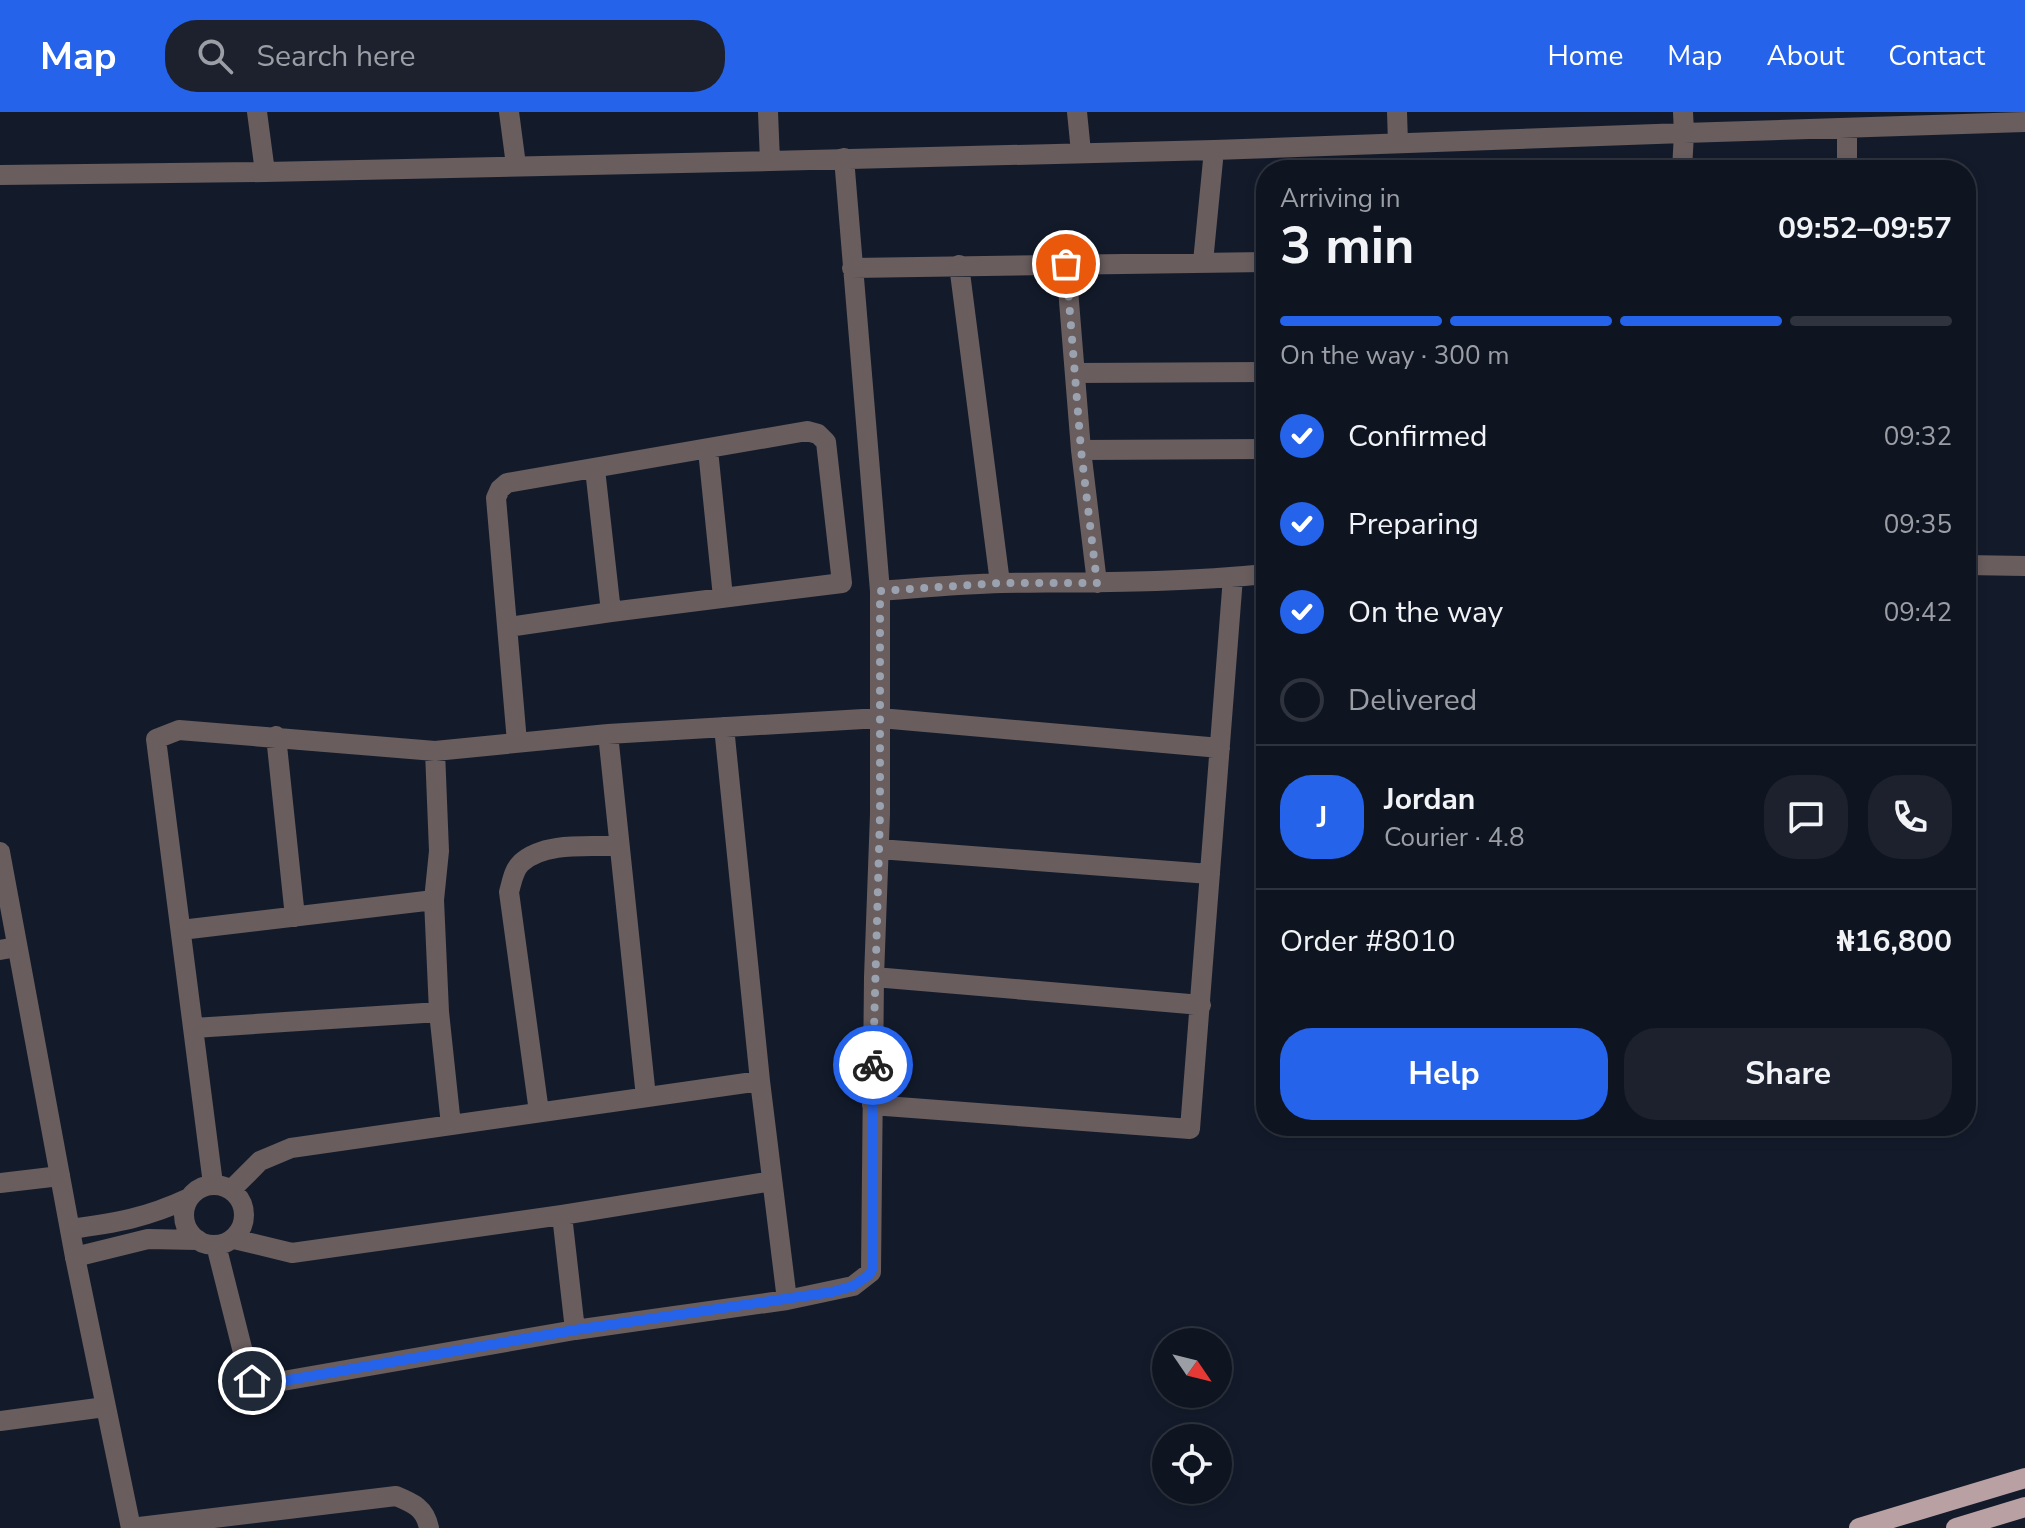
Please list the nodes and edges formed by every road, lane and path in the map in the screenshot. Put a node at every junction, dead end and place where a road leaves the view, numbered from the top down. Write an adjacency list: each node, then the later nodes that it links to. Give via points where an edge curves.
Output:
1 (257, 112): 18 (street)
2 (509, 112): 17 (street)
3 (768, 112): 16 (street)
4 (1077, 112): 12 (street)
5 (1397, 112): 10 (street)
6 (1683, 112): 9 (street)
7 (2025, 122): 8 (street)
8 (1847, 128): 9 (street); 15 (street)
9 (1684, 133): 10 (street); 14 (street)
10 (1398, 143): 11 (street)
11 (1214, 150): 12 (street); 20 (street)
12 (1081, 152): 13 (street)
13 (844, 158): 16 (street); 24 (street)
14 (1683, 160)
15 (1847, 160)
16 (770, 161): 17 (street)
17 (516, 165): 18 (street)
18 (265, 172): 19 (street)
19 (0, 175)
20 (1203, 262): 21 (street); 22 (street)
21 (1256, 262)
22 (1066, 264): 23 (street); 26 (street)
23 (959, 265): 24 (street); 35 (street)
24 (852, 268): 37 (street)
25 (1256, 372): 26 (street)
26 (1076, 373): 29 (street)
27 (1256, 449): 29 (street)
28 (708, 450): 30 (street); 38 (street); 38 (street, via 807,431 818,434 826,442 842,583)
29 (1081, 450): 36 (street)
30 (595, 469): 39 (street); 40 (street, via 507,483 500,489 496,498)
31 (1976, 565): 32 (street)
32 (2025, 566)
33 (1256, 575): 34 (street)
34 (1233, 577): 36 (street); 46 (street)
35 (1000, 583): 36 (street); 37 (street)
36 (1097, 583)
37 (880, 591): 41 (street)
38 (723, 597): 39 (street)
39 (611, 612): 40 (street)
40 (508, 627): 45 (street)
41 (880, 718): 42 (street); 46 (street); 49 (street)
42 (724, 727): 43 (street); 60 (street)
43 (608, 734): 45 (street); 48 (street)
44 (276, 736): 47 (street); 53 (street); 54 (street, via 179,730 156,739)
45 (517, 742): 47 (street)
46 (1220, 748): 51 (street)
47 (435, 751): 52 (street, via 439,851)
48 (619, 846): 61 (street); 63 (street, via 548,849 521,863 513,875 509,892)
49 (879, 849): 51 (street); 56 (street)
50 (0, 852): 55 (street)
51 (1210, 874): 57 (street)
52 (434, 900): 53 (street); 58 (street)
53 (295, 917): 54 (street)
54 (181, 930): 59 (street)
55 (9, 948): 65 (street)
56 (874, 977): 57 (street); 62 (street)
57 (1201, 1005): 62 (street, via 1190,1129)
58 (439, 1012): 59 (street); 64 (street)
59 (194, 1028): 68 (street)
60 (760, 1081): 61 (street); 66 (street)
61 (646, 1097): 63 (street)
62 (872, 1105): 74 (street, via 871,1272 853,1286)
63 (539, 1112): 64 (street)
64 (451, 1125): 68 (street, via 291,1148)
65 (60, 1176): 67 (street); 71 (street)
66 (772, 1181): 70 (street); 74 (street)
67 (0, 1183)
68 (222, 1186): 69 (street, via 200,1188); 72 (street, via 244,1204 244,1223)
69 (189, 1198): 71 (street, via 130,1221); 72 (street, via 184,1213 187,1229)
70 (562, 1215): 72 (street, via 292,1253); 75 (street)
71 (70, 1229): 73 (street)
72 (216, 1242): 73 (street, via 148,1239); 75 (street, via 249,1376 260,1385)
73 (75, 1257): 76 (street)
74 (787, 1300): 75 (street)
75 (575, 1330)
76 (105, 1407): 77 (street); 81 (street)
77 (0, 1421)
78 (2025, 1478): 83 (main road)
79 (2025, 1507): 84 (main road)
80 (265, 1519): 81 (street); 82 (street, via 396,1496 416,1504)
81 (131, 1528)
82 (429, 1528)
83 (1859, 1528)
84 (1956, 1528)

